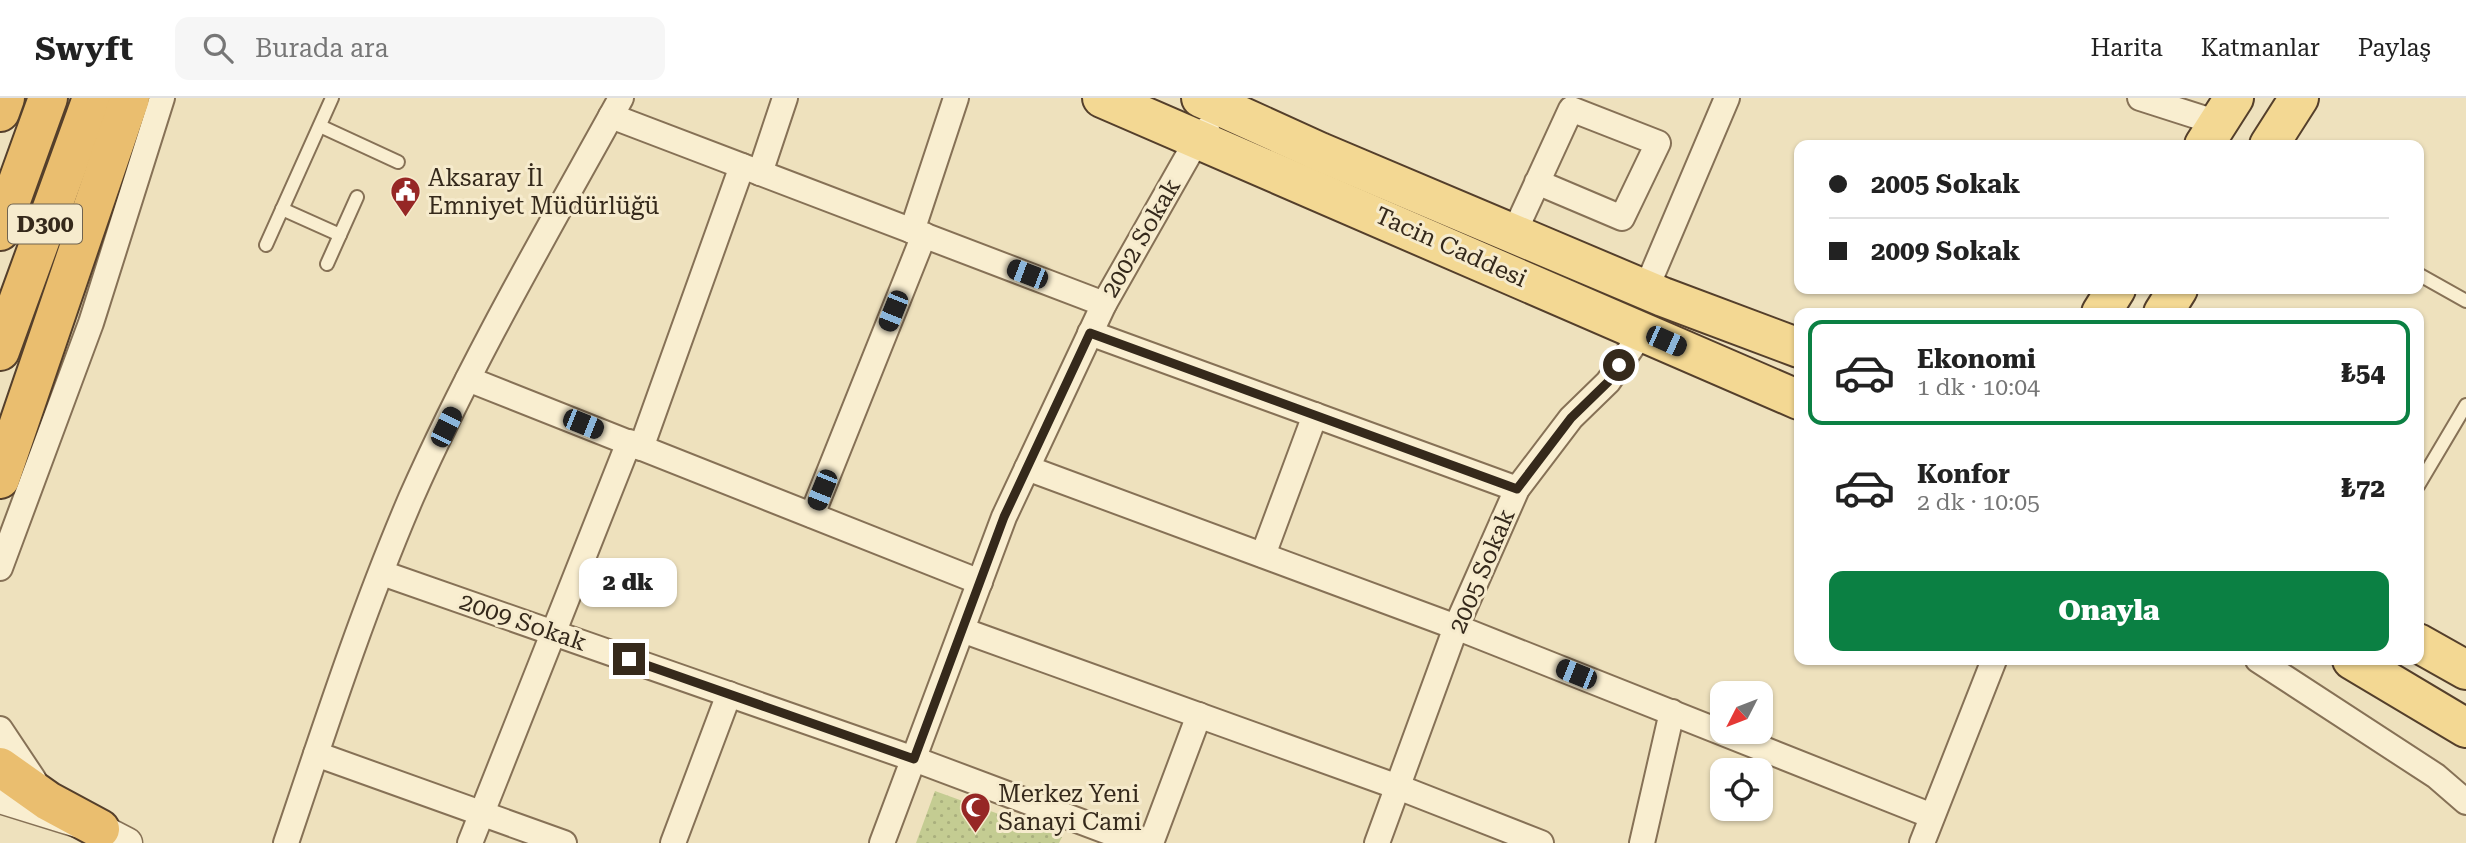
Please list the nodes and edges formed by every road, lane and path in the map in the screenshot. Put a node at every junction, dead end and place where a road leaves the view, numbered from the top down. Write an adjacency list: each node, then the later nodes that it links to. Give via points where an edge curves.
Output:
1 (5, 98): 15 (highway)
2 (48, 98): 25 (highway, D300)
3 (92, 98): 38 (highway, D300)
4 (130, 98): 46 (highway)
5 (162, 98): 50 (street, via 91,323)
6 (332, 98): 17 (lane)
7 (785, 98): 21 (street)
8 (956, 98): 26 (street)
9 (1102, 98): 18 (main road, Tacin Caddesi)
10 (1727, 98): 32 (street)
11 (2140, 98): 16 (street)
12 (2299, 98): 19 (main road)
13 (1221, 101): 18 (street, 2002 Sokak); 27 (main road, Tacin Caddesi, via 1320,152)
14 (616, 107): 21 (street); 39 (street)
15 (0, 111)
16 (2219, 122)
17 (320, 127): 20 (lane); 24 (lane)
18 (1197, 140): 34 (street, 2002 Sokak); 35 (main road, Tacin Caddesi)
19 (2272, 140)
20 (398, 162)
21 (751, 169): 26 (street); 43 (street)
22 (1538, 182): 22 (street, via 1571,109 1657,143 1622,218); 27 (street)
23 (357, 198): 28 (lane)
24 (282, 209): 28 (lane); 29 (lane)
25 (0, 231)
26 (918, 233): 34 (street); 48 (street)
27 (1514, 233): 32 (main road, Tacin Caddesi)
28 (340, 236): 30 (lane)
29 (266, 245)
30 (327, 264)
31 (2424, 277): 33 (lane)
32 (1646, 289): 37 (main road, Tacin Caddesi)
33 (2466, 301)
34 (1104, 304): 36 (street, 2002 Sokak)
35 (1643, 331): 40 (main road, Tacin Caddesi); 47 (street, 2005 Sokak, via 1608,382 1571,418)
36 (1090, 333): 42 (street); 44 (street, 2002 Sokak)
37 (1794, 346)
38 (0, 351)
39 (468, 379): 43 (street); 51 (street, via 411,498)
40 (1794, 398)
41 (2466, 405): 45 (lane)
42 (1315, 415): 47 (street); 49 (street)
43 (635, 445): 48 (street); 55 (street)
44 (1027, 468): 49 (street); 52 (street, 2002 Sokak)
45 (2424, 476)
46 (0, 479)
47 (1517, 489): 53 (street, 2005 Sokak)
48 (812, 515): 52 (street)
49 (1263, 555): 53 (street)
50 (0, 568)
51 (382, 573): 55 (street, 2009 Sokak); 66 (street)
52 (980, 582): 54 (street, 2002 Sokak)
53 (1457, 627): 62 (street); 69 (street, 2005 Sokak)
54 (962, 630): 63 (street); 67 (street, 2002 Sokak)
55 (554, 633): 61 (street, 2009 Sokak); 73 (street)
56 (2424, 646): 60 (main road)
57 (1992, 665): 74 (street)
58 (2266, 665): 72 (street, via 2436,776)
59 (2360, 665): 64 (main road)
60 (2466, 670)
61 (729, 694): 67 (street, 2009 Sokak); 80 (street)
62 (1672, 712): 74 (street); 86 (street)
63 (1199, 716): 69 (street); 83 (street)
64 (2466, 728)
65 (0, 729): 71 (street)
66 (316, 754): 73 (street); 77 (street)
67 (914, 759): 75 (street, 2009 Sokak); 81 (street, 2002 Sokak)
68 (0, 767): 71 (highway)
69 (1398, 787): 84 (street, 2005 Sokak); 85 (street)
70 (0, 798): 76 (street)
71 (48, 801): 76 (highway)
72 (2466, 802)
73 (482, 814): 78 (street); 79 (street)
74 (1932, 816): 87 (street)
75 (1077, 832): 82 (street, 2009 Sokak)
76 (113, 836)
77 (286, 843)
78 (470, 843)
79 (564, 843)
80 (673, 843)
81 (883, 843)
82 (1138, 843)
83 (1151, 843)
84 (1377, 843)
85 (1541, 843)
86 (1642, 843)
87 (1922, 843)

